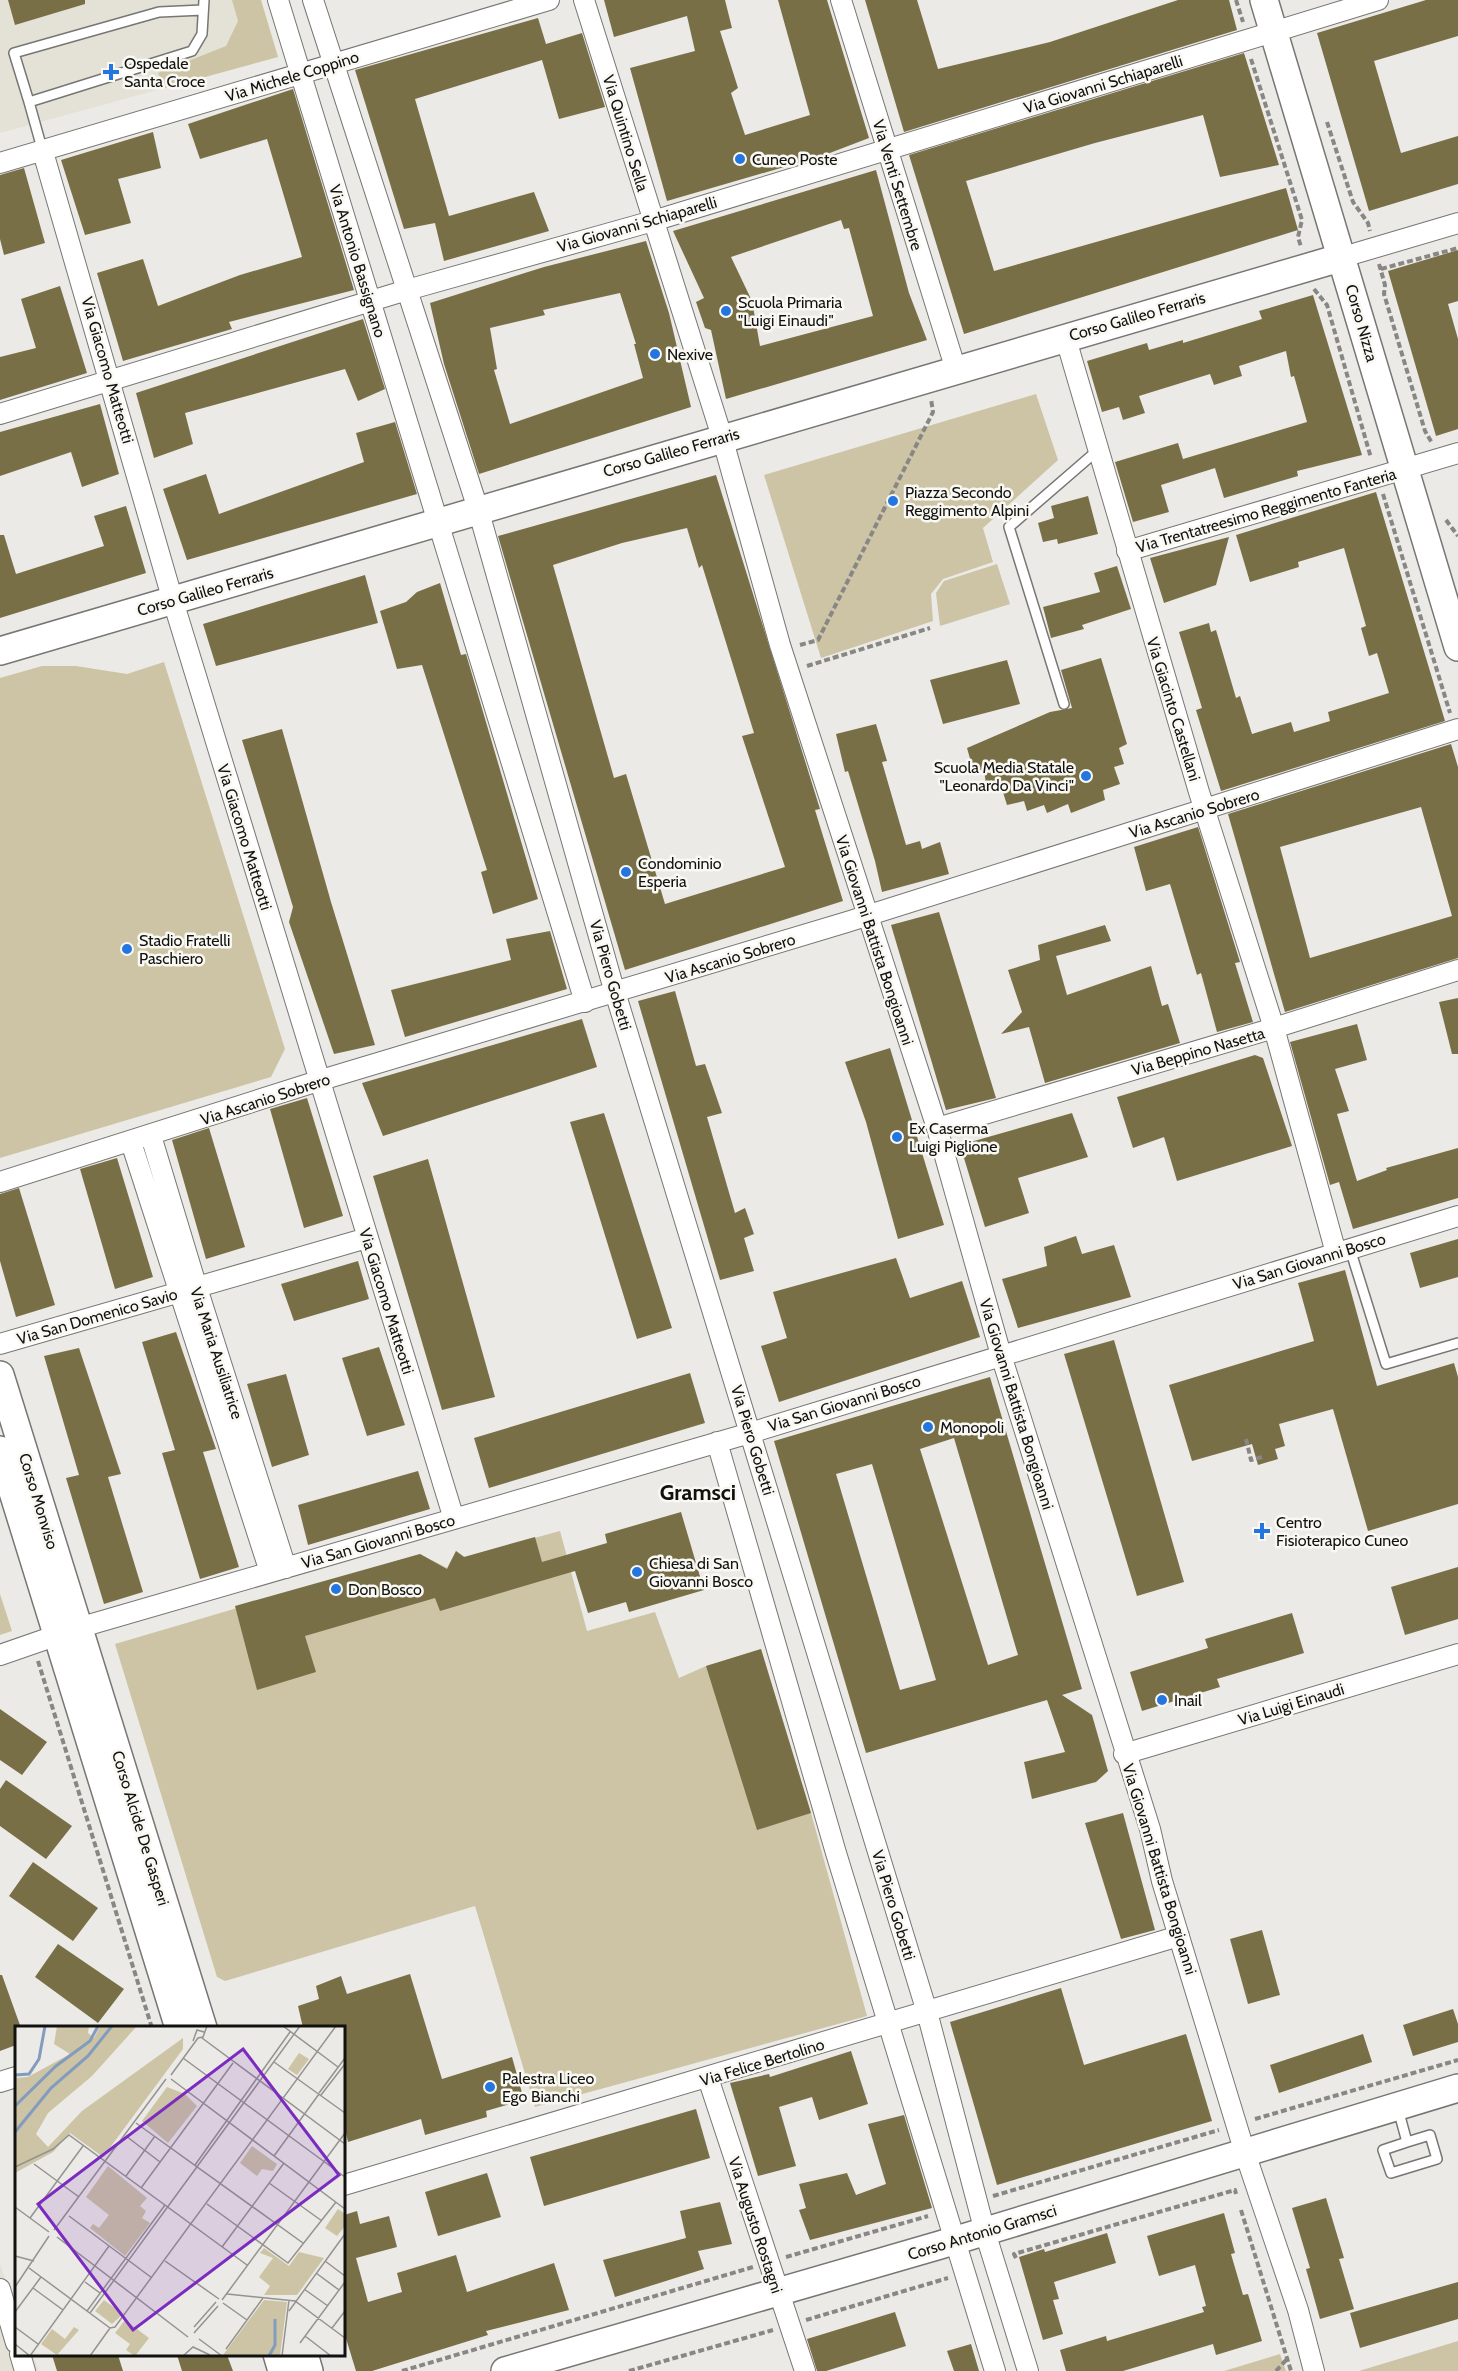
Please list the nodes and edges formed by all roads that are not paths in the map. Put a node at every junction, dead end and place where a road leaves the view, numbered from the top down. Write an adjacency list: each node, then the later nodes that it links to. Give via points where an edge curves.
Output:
1 (278, 0): 11 (street, Via Antonio Bassignano)
2 (314, 0): 10 (street)
3 (549, 0): 10 (street, Via Michele Coppino)
4 (585, 0): 16 (street, Via Quintino Sella)
5 (842, 0): 13 (street, Via Venti Settembre)
6 (1264, 0): 9 (main road, Corso Nizza)
7 (1378, 0): 9 (street, Via Giovanni Schiaparelli)
8 (204, 5): 12 (lane, via 202,34 192,51); 12 (lane, via 159,12 14,53)
9 (1274, 31): 13 (street, Via Giovanni Schiaparelli); 18 (main road, Corso Nizza)
10 (333, 63): 11 (street, Via Michele Coppino); 19 (street)
11 (302, 72): 14 (street, Via Michele Coppino); 20 (street, Via Antonio Bassignano)
12 (28, 102): 14 (lane)
13 (886, 150): 16 (street, Via Giovanni Schiaparelli); 22 (street, Via Venti Settembre)
14 (43, 152): 15 (street, Via Michele Coppino); 23 (street, Via Giacomo Matteotti)
15 (0, 163)
16 (653, 221): 19 (street, Via Giovanni Schiaparelli); 25 (street, Via Quintino Sella)
17 (1458, 223): 18 (street)
18 (1343, 257): 21 (main road, Corso Galileo Ferraris); 28 (main road, Corso Nizza)
19 (407, 290): 20 (street, Via Giovanni Schiaparelli); 29 (street)
20 (369, 302): 23 (street, Via Giovanni Schiaparelli); 30 (street, Via Antonio Bassignano)
21 (1065, 336): 22 (main road, Corso Galileo Ferraris); 26 (street, Via Giacinto Castellani)
22 (956, 370): 25 (main road, Corso Galileo Ferraris)
23 (111, 381): 24 (street, Via Giovanni Schiaparelli); 32 (street, Via Giacomo Matteotti)
24 (0, 414)
25 (722, 437): 29 (main road, Corso Galileo Ferraris); 38 (street, Via Giovanni Battista Bongioanni, via 782,650)
26 (1098, 450): 31 (street, Via Giacinto Castellani); 35 (lane, via 1009,527)
27 (1458, 453): 28 (street, Via Trentatreesimo Reggimento Fanteria)
28 (1404, 469): 31 (street, Via Trentatreesimo Reggimento Fanteria); 33 (main road, Corso Nizza)
29 (478, 509): 30 (main road, Corso Galileo Ferraris); 40 (street, Via Piero Gobetti)
30 (440, 521): 32 (main road, Corso Galileo Ferraris); 41 (street, Via Piero Gobetti)
31 (1127, 551): 37 (street, Via Giacinto Castellani)
32 (173, 601): 34 (main road, Corso Galileo Ferraris); 43 (street, Via Giacomo Matteotti)
33 (1458, 647)
34 (0, 651)
35 (1064, 704)
36 (1457, 730): 37 (street, Via Ascanio Sobrero)
37 (1205, 810): 38 (street, Via Ascanio Sobrero); 42 (street, Via Giacinto Castellani)
38 (867, 916): 40 (street, Via Ascanio Sobrero); 44 (street, Via Giovanni Battista Bongioanni)
39 (1458, 969): 42 (street, Via Beppino Nasetta)
40 (616, 994): 41 (street, Via Ascanio Sobrero); 56 (street, Via Piero Gobetti)
41 (585, 1002): 43 (street, Via Ascanio Sobrero)
42 (1274, 1028): 44 (street, Via Beppino Nasetta); 50 (street, Via Giacinto Castellani)
43 (318, 1081): 45 (street, Via Ascanio Sobrero); 49 (street, Via Giacomo Matteotti)
44 (937, 1128): 54 (street, Via Giovanni Battista Bongioanni)
45 (152, 1136): 46 (street, Via Ascanio Sobrero); 51 (street, Via Maria Ausiliatrice)
46 (131, 1142): 47 (street, Via Ascanio Sobrero); 51 (street, Via Maria Ausiliatrice)
47 (0, 1182)
48 (1458, 1216): 50 (street, Via San Giovanni Bosco)
49 (367, 1238): 51 (street, Via San Domenico Savio); 59 (street, Via Giacomo Matteotti)
50 (1343, 1251): 52 (lane, via 1386,1364); 54 (street, Via San Giovanni Bosco)
51 (188, 1291): 53 (street, Via San Domenico Savio); 60 (street, Via Maria Ausiliatrice)
52 (1458, 1343)
53 (0, 1344)
54 (1001, 1355): 56 (street, Via San Giovanni Bosco); 64 (street, Via Giovanni Battista Bongioanni)
55 (0, 1375): 61 (main road, Corso Monviso)
56 (750, 1432): 57 (street, Via San Giovanni Bosco); 66 (street, Via Piero Gobetti)
57 (717, 1442): 59 (street, Via San Giovanni Bosco); 67 (street)
58 (0, 1450): 61 (main road, Corso Monviso, via 13,1504)
59 (454, 1519): 60 (street, Via San Giovanni Bosco)
60 (278, 1570): 61 (street, Via San Giovanni Bosco)
61 (67, 1632): 63 (street, Via San Giovanni Bosco); 68 (main road, Corso Alcide De Gasperi); 69 (main road, Corso Alcide De Gasperi)
62 (1458, 1654): 64 (street, Via Luigi Einaudi)
63 (0, 1655)
64 (1124, 1754): 65 (street, Via Giovanni Battista Bongioanni, via 1150,1829)
65 (1179, 1936): 66 (street, Via Felice Bertolino); 76 (street, Via Giovanni Battista Bongioanni)
66 (927, 2012): 67 (street, Via Felice Bertolino); 78 (street, Via Piero Gobetti)
67 (888, 2024): 71 (street, Via Felice Bertolino); 79 (street)
68 (178, 2026)
69 (202, 2026)
70 (15, 2077): 72 (street)
71 (708, 2078): 77 (street, Via Felice Bertolino); 81 (street, Via Augusto Rostagni)
72 (0, 2082)
73 (1458, 2088): 74 (main road, Corso Antonio Gramsci)
74 (1397, 2107): 75 (lane); 76 (main road, Corso Antonio Gramsci)
75 (1407, 2142): 75 (lane, via 1430,2135 1437,2159 1391,2173 1383,2150)
76 (1245, 2153): 78 (main road, Corso Antonio Gramsci); 93 (street, Via Giovanni Battista Bongioanni, via 1298,2310)
77 (345, 2185)
78 (985, 2232): 79 (main road, Corso Antonio Gramsci); 92 (street, Via Piero Gobetti)
79 (954, 2241): 81 (main road, Corso Antonio Gramsci); 91 (street)
80 (0, 2289): 82 (street)
81 (778, 2294): 89 (main road, Corso Antonio Gramsci); 90 (street, Via Augusto Rostagni)
82 (15, 2340)
83 (20, 2356): 86 (street)
84 (277, 2356): 87 (main road)
85 (304, 2356): 88 (main road)
86 (25, 2371)
87 (282, 2371)
88 (309, 2371)
89 (505, 2371)
90 (805, 2371)
91 (995, 2371)
92 (1028, 2371)
93 (1314, 2371)

